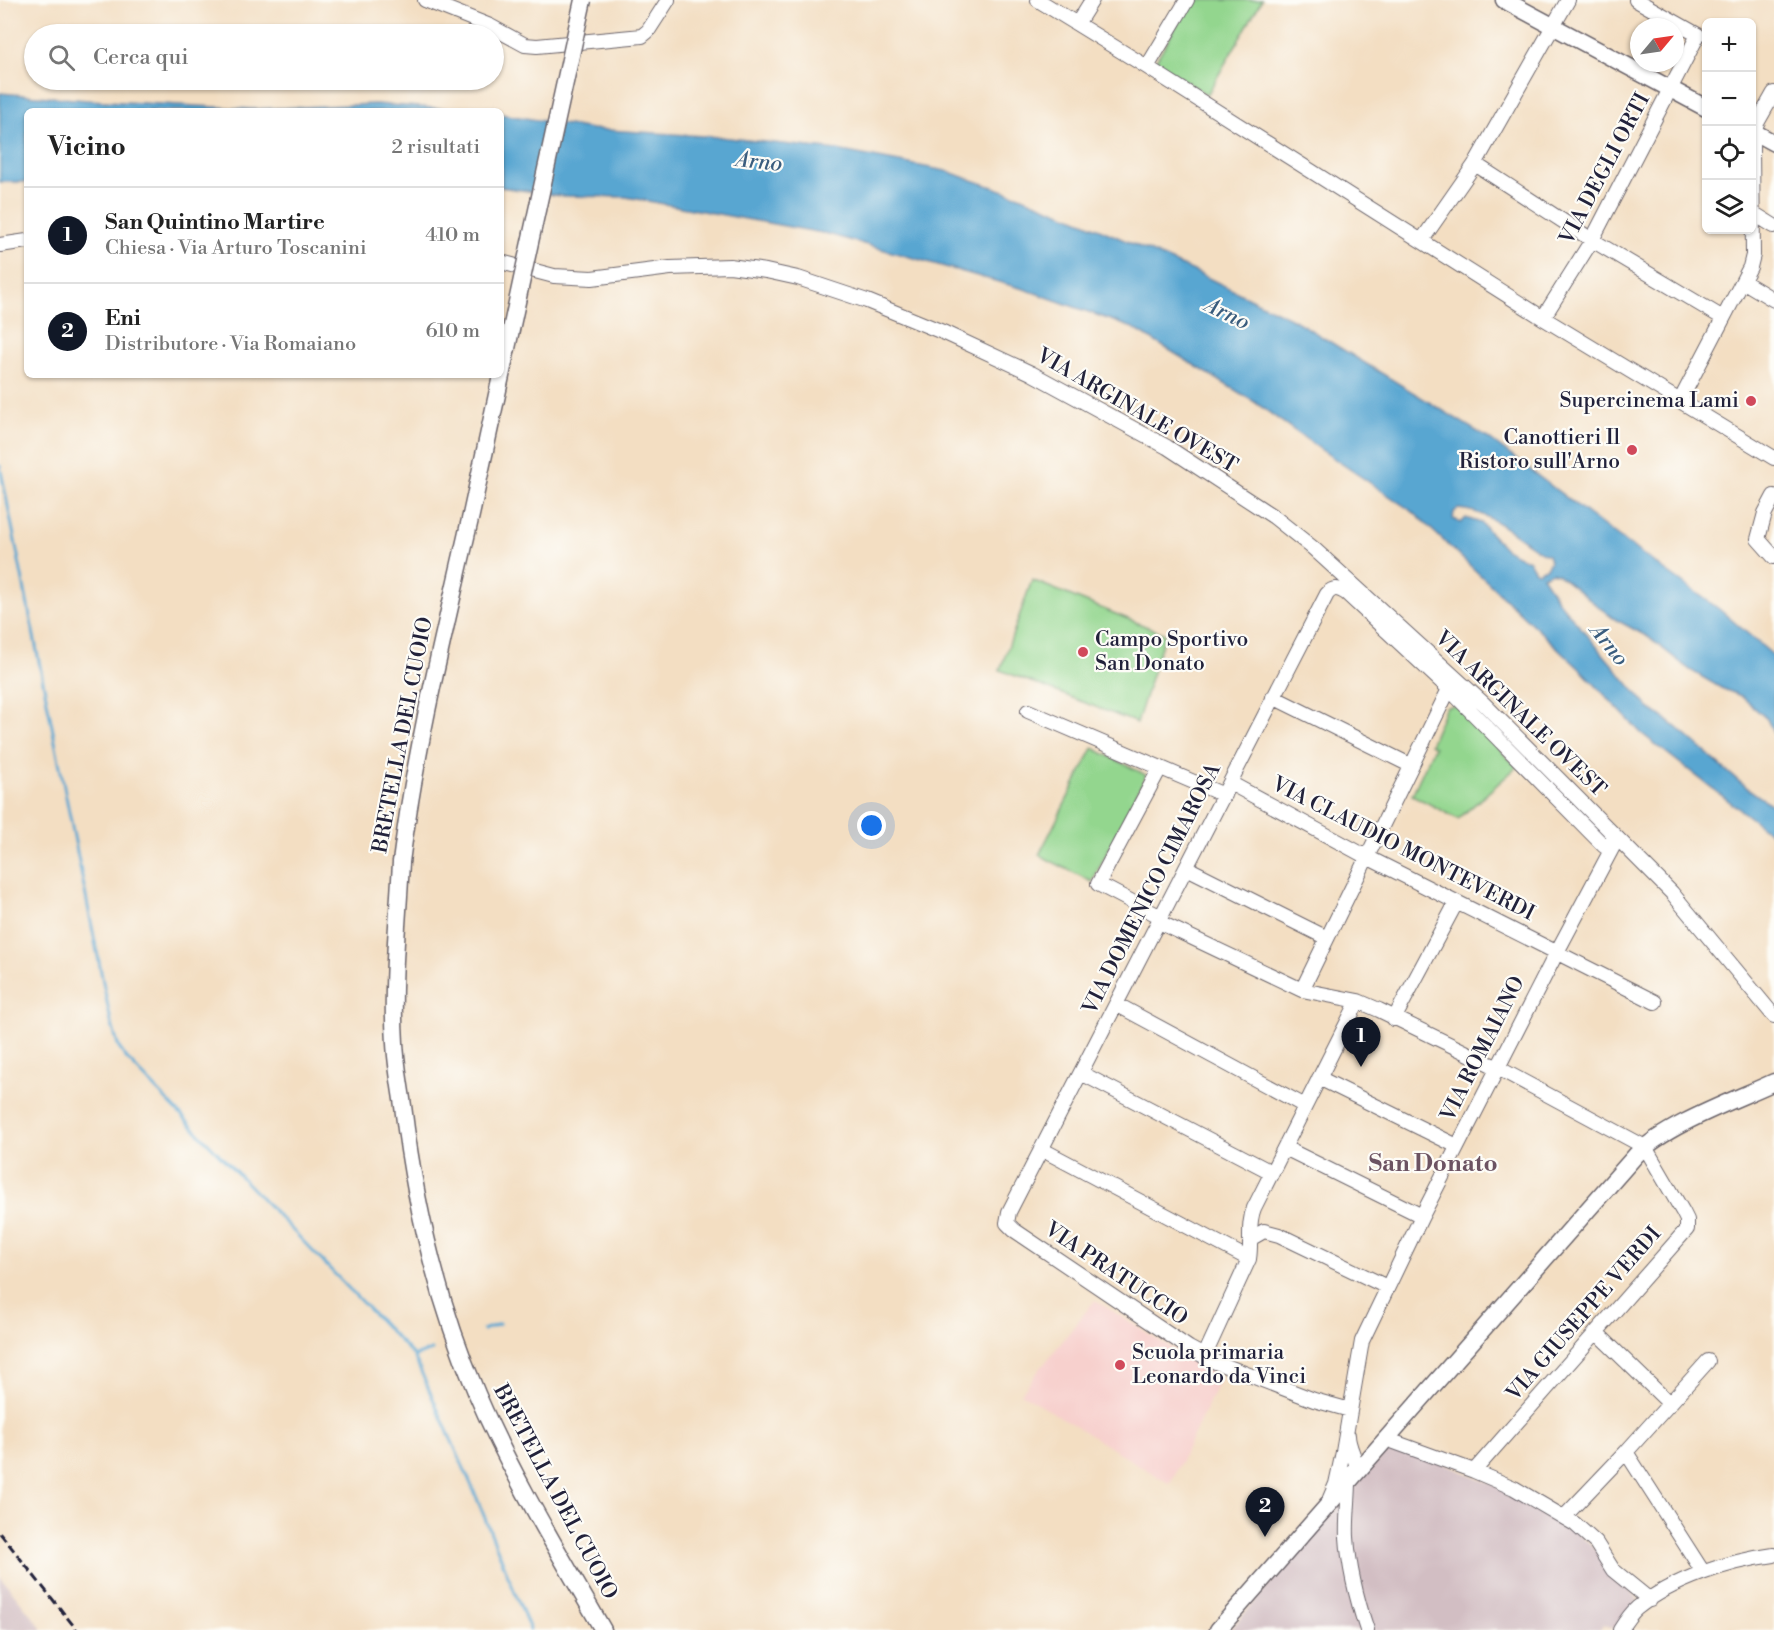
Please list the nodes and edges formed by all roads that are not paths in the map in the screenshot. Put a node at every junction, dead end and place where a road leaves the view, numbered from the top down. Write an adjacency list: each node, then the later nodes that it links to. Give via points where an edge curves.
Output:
1 (425, 0): 10 (street)
2 (583, 0): 34 (main road, BRETELLA DEL CUOIO, bridge)
3 (668, 0): 13 (street, via 642,36 537,46 525,45)
4 (1038, 0): 11 (street)
5 (1092, 0): 11 (street)
6 (1186, 0): 14 (street)
7 (1504, 0): 12 (main road)
8 (1568, 0): 12 (street)
9 (1636, 0): 15 (street, VIA DEGLI ORTI, via 1698,35)
10 (485, 24)
11 (1077, 24): 14 (street)
12 (1554, 27): 15 (main road); 21 (street)
13 (504, 34)
14 (1147, 67): 25 (street)
15 (1671, 90): 17 (main road); 26 (street, VIA DEGLI ORTI)
16 (1774, 93): 18 (street)
17 (1702, 106)
18 (1756, 129)
19 (1756, 138): 20 (main road)
20 (1774, 143)
21 (1475, 164): 25 (street); 26 (street)
22 (1756, 215): 23 (street)
23 (1774, 226)
24 (1753, 234): 30 (street, via 1753,255)
25 (1422, 240): 32 (street)
26 (1592, 240): 32 (street, VIA DEGLI ORTI); 33 (street)
27 (24, 241): 28 (street)
28 (0, 245)
29 (504, 263): 46 (street, VIA ARGINALE OVEST, via 554,276 592,278 670,268 730,267 798,278 945,333 1076,396 1213,475 1305,542 1484,704)
30 (1744, 282): 31 (street); 33 (street)
31 (1774, 300)
32 (1543, 318): 36 (street)
33 (1723, 318): 36 (street)
34 (504, 366)
35 (501, 378): 89 (main road, BRETELLA DEL CUOIO, bridge, via 407,817 395,973 395,1043 411,1171 431,1263 456,1341 506,1455)
36 (1680, 401): 37 (street)
37 (1774, 458)
38 (1774, 496): 39 (street, via 1758,539)
39 (1774, 557)
40 (1449, 689): 41 (street, VIA DOMENICO CIMAROSA, via 1336,588 1327,594); 43 (street); 46 (street, via 1604,846)
41 (1273, 698): 43 (street); 45 (street, VIA DOMENICO CIMAROSA)
42 (1028, 711): 44 (street, VIA CLAUDIO MONTEVERDI)
43 (1410, 765): 47 (street)
44 (1160, 768): 45 (street, VIA CLAUDIO MONTEVERDI); 50 (street, via 1098,884)
45 (1227, 789): 47 (street, VIA CLAUDIO MONTEVERDI); 48 (street, VIA DOMENICO CIMAROSA)
46 (1617, 840): 52 (street, VIA ROMAIANO); 57 (street, VIA ARGINALE OVEST, via 1672,893)
47 (1367, 857): 49 (street, VIA CLAUDIO MONTEVERDI); 51 (street)
48 (1187, 868): 50 (street, VIA DOMENICO CIMAROSA); 51 (street)
49 (1456, 903): 52 (street, VIA CLAUDIO MONTEVERDI); 58 (street)
50 (1160, 919): 53 (street); 56 (street, VIA DOMENICO CIMAROSA)
51 (1326, 940): 53 (street)
52 (1557, 952): 55 (street, VIA CLAUDIO MONTEVERDI); 59 (street, VIA ROMAIANO)
53 (1302, 990): 54 (street)
54 (1358, 1001): 58 (street); 61 (street)
55 (1655, 1002)
56 (1116, 1004): 60 (street, VIA DOMENICO CIMAROSA); 63 (street)
57 (1774, 1016)
58 (1394, 1019): 59 (street)
59 (1498, 1068): 64 (street, VIA ROMAIANO); 65 (street)
60 (1081, 1072): 67 (street, VIA DOMENICO CIMAROSA); 68 (street)
61 (1319, 1078): 63 (street); 64 (street)
62 (1774, 1082): 65 (main road)
63 (1305, 1106): 66 (street)
64 (1457, 1146): 70 (street, VIA ROMAIANO)
65 (1644, 1147): 74 (street, VIA GIUSEPPE VERDI, via 1683,1212 1687,1229); 79 (main road)
66 (1285, 1148): 68 (street); 70 (street)
67 (1041, 1149): 69 (street, VIA DOMENICO CIMAROSA); 72 (street)
68 (1271, 1172): 71 (street, via 1250,1218)
69 (1009, 1212): 75 (street, VIA PRATUCCIO, via 1007,1223 1014,1230)
70 (1422, 1216): 73 (street, VIA ROMAIANO)
71 (1250, 1239): 72 (street); 73 (street, via 1264,1231 1279,1235)
72 (1249, 1259): 75 (street)
73 (1387, 1287): 78 (street, VIA ROMAIANO, via 1362,1341)
74 (1596, 1332): 77 (street); 82 (street, VIA GIUSEPPE VERDI)
75 (1204, 1357): 78 (street, VIA PRATUCCIO)
76 (1708, 1360): 77 (street)
77 (1670, 1404): 81 (street)
78 (1350, 1410): 80 (street, VIA ROMAIANO)
79 (1383, 1443): 80 (street, via 1364,1451); 82 (street); 83 (main road)
80 (1347, 1449): 83 (street, via 1355,1456); 84 (street, VIA ROMAIANO)
81 (1626, 1452): 85 (street); 87 (street)
82 (1474, 1471): 85 (street, via 1514,1488)
83 (1353, 1476): 84 (main road); 91 (street, via 1347,1535 1350,1567)
84 (1327, 1505): 90 (main road)
85 (1564, 1517): 88 (street, via 1596,1543 1613,1570)
86 (1774, 1555): 87 (street)
87 (1703, 1572): 88 (street)
88 (1650, 1600): 92 (street, via 1636,1609)
89 (603, 1630)
90 (1218, 1630)
91 (1366, 1630)
92 (1620, 1630)

